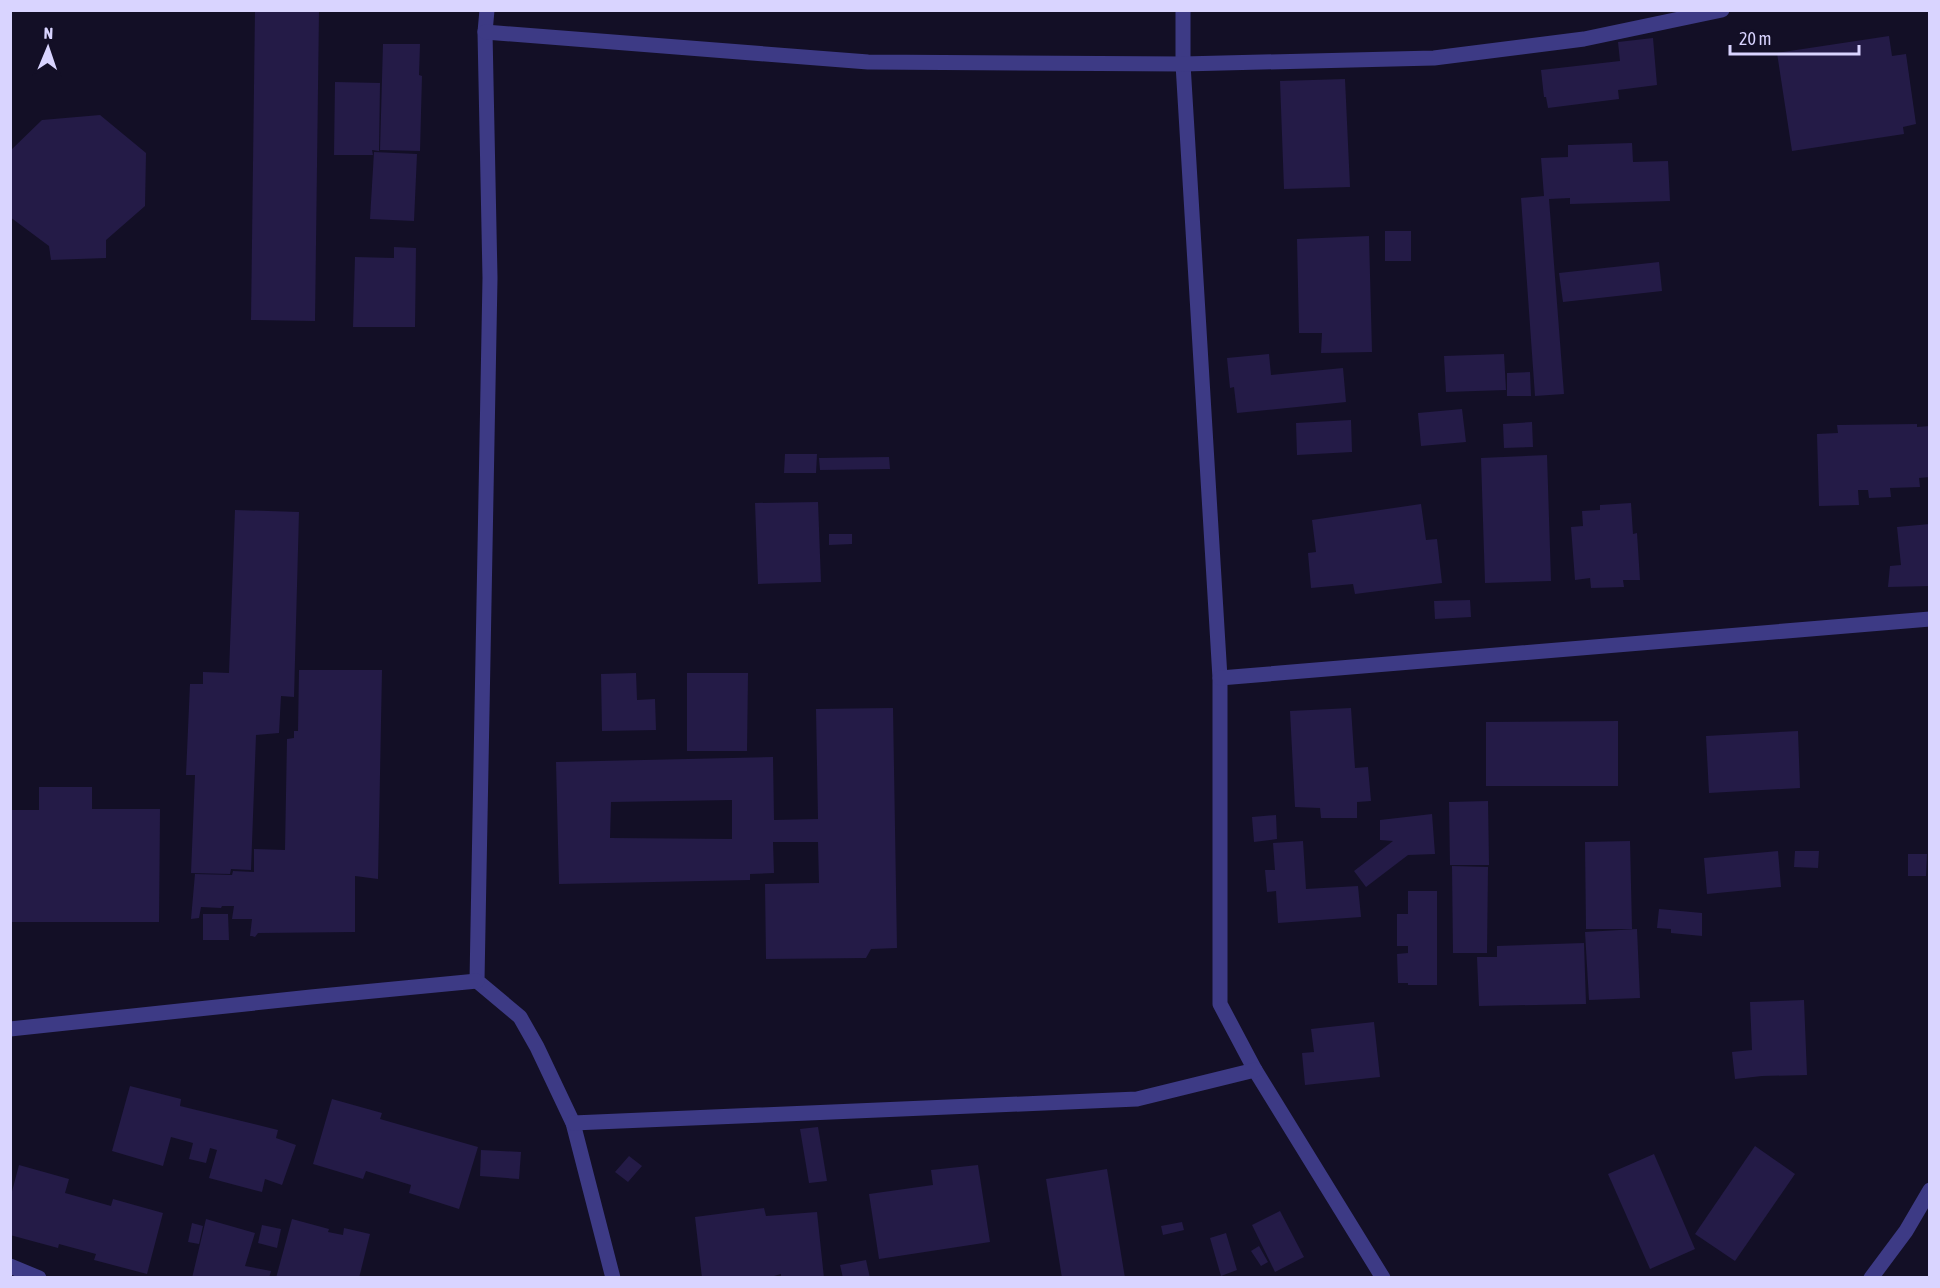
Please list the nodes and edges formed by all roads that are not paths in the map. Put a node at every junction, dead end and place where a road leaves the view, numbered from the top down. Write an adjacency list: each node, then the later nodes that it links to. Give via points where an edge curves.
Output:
1 (487, 10): 4 (street)
2 (1183, 10): 5 (street)
3 (1722, 10): 5 (street, via 1584,39 1434,58)
4 (485, 32): 5 (street, via 868,62); 8 (street, via 490,278)
5 (1183, 64): 7 (street)
6 (1929, 619): 7 (street)
7 (1220, 678): 10 (street, via 1220,1004)
8 (477, 981): 9 (street); 11 (street, via 520,1017)
9 (10, 1029)
10 (1255, 1070): 11 (street, via 1137,1100); 16 (street)
11 (573, 1123): 15 (street)
12 (1929, 1190): 17 (street, via 1906,1231)
13 (10, 1266): 14 (street)
14 (39, 1278)
15 (613, 1278)
16 (1383, 1278)
17 (1871, 1278)

